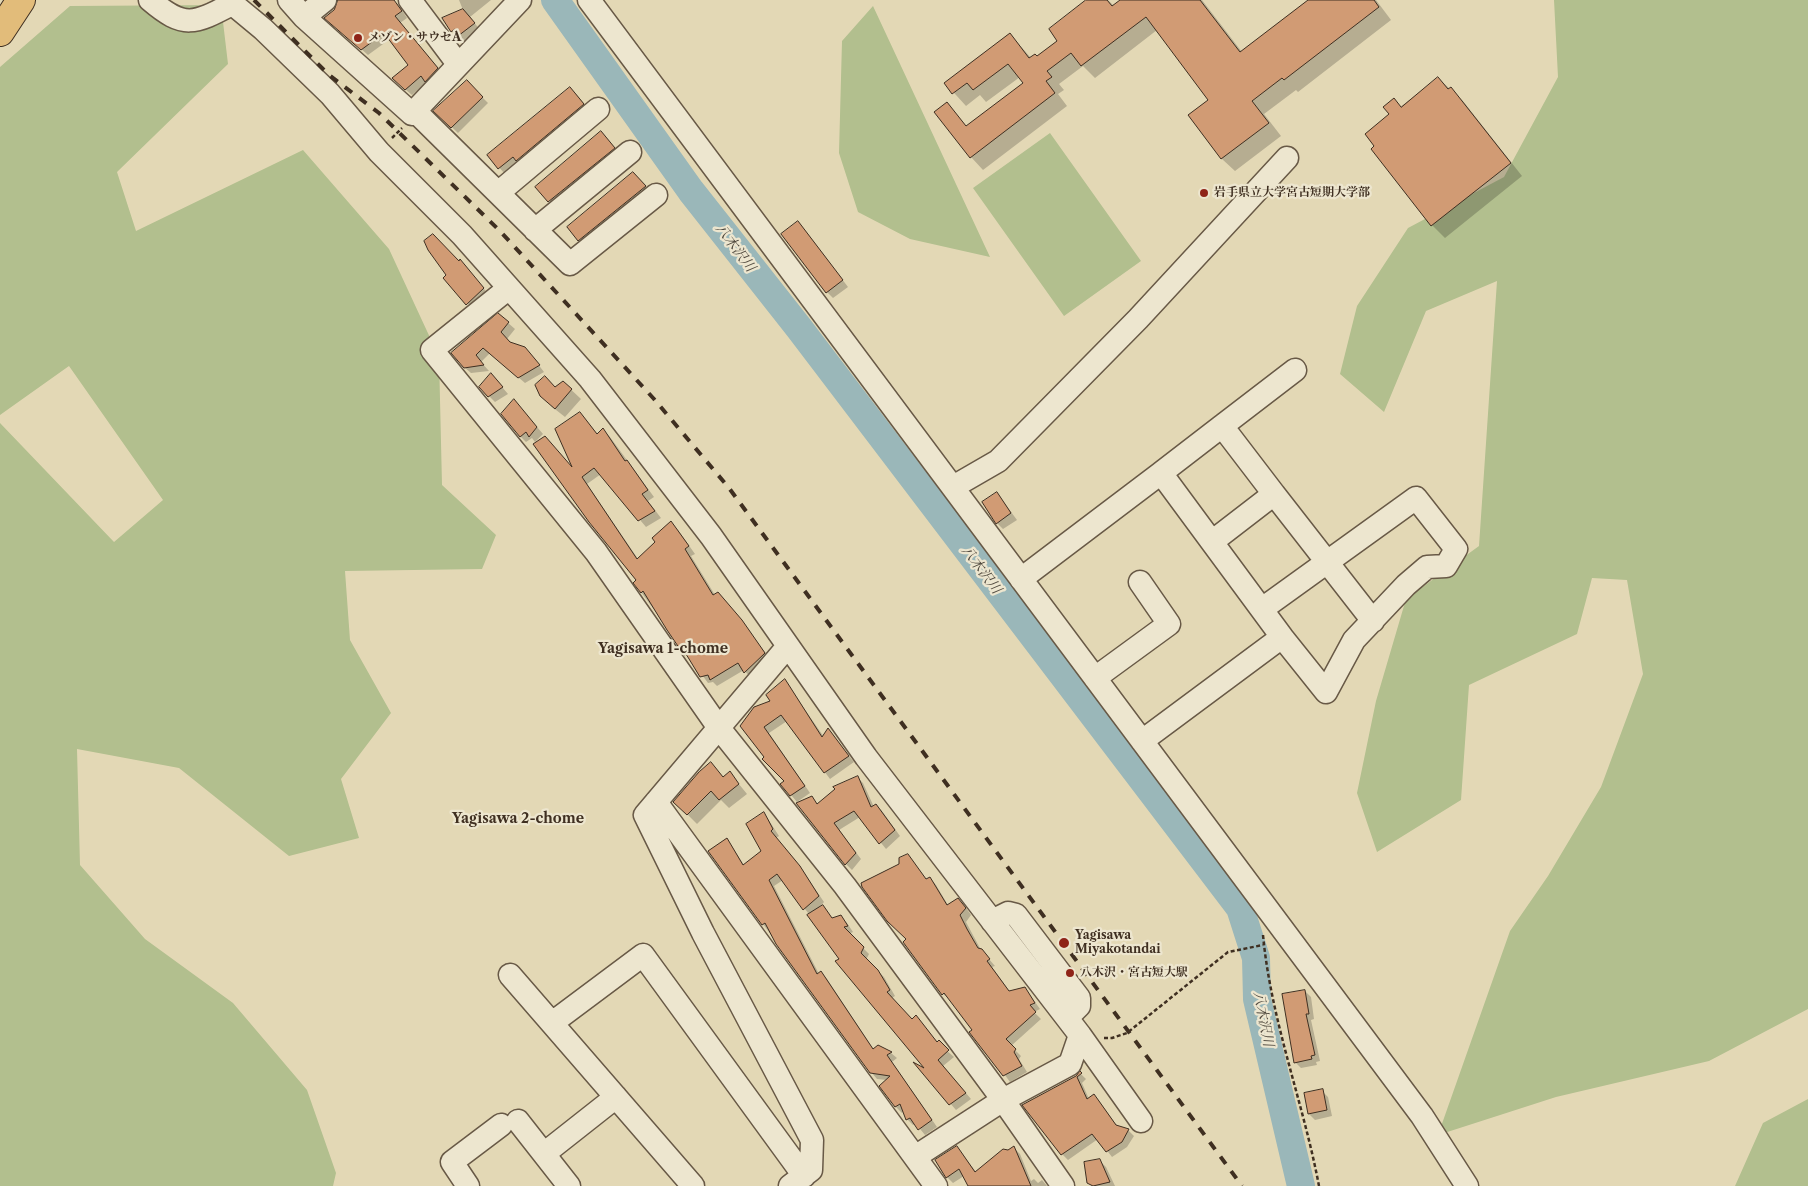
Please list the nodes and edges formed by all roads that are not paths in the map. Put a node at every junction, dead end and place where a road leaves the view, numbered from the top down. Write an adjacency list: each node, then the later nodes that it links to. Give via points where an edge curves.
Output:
1 (21, 0): 10 (main road)
2 (150, 0): 8 (street, via 168,16 187,21 207,17)
3 (289, 0): 9 (street)
4 (325, 0): 9 (street)
5 (410, 0): 11 (street)
6 (520, 0): 11 (street)
7 (589, 0): 23 (street)
8 (230, 2): 19 (street, via 330,94 379,152 462,235)
9 (304, 17): 13 (street, via 412,114)
10 (0, 32)
11 (458, 64): 13 (street)
12 (598, 109): 16 (street)
13 (414, 110): 16 (street)
14 (630, 152): 18 (street)
15 (1287, 158): 23 (street, via 1138,319 998,461)
16 (498, 193): 18 (street)
17 (656, 195): 18 (street, via 570,264)
18 (535, 230)
19 (509, 288): 32 (street, via 590,379 711,536); 34 (street, via 432,350 596,552)
20 (1295, 370): 21 (street)
21 (1222, 426): 22 (street); 24 (street)
22 (1162, 473): 25 (street); 27 (street)
23 (953, 487): 27 (street)
24 (1274, 494): 25 (street); 26 (street)
25 (1213, 541): 29 (street)
26 (1327, 562): 29 (street); 30 (street); 30 (street, via 1416,498 1456,549 1446,566 1427,567)
27 (1021, 579): 33 (street)
28 (1140, 582): 33 (street, via 1169,624)
29 (1262, 609): 31 (street)
30 (1373, 621): 31 (street, via 1354,640 1326,692)
31 (1282, 637): 35 (street)
32 (788, 646): 34 (street); 39 (street, via 866,757)
33 (1094, 678): 35 (street)
34 (719, 728): 36 (street); 41 (street, via 844,886)
35 (1142, 741): 51 (street, via 1422,1116)
36 (656, 802): 44 (street); 45 (street, via 646,815 703,933 812,1140 811,1170)
37 (510, 975): 38 (street)
38 (552, 1023): 40 (street); 45 (street, via 643,954)
39 (1079, 1035): 41 (street, via 1070,1064); 42 (street)
40 (616, 1097): 43 (street); 48 (street)
41 (1003, 1100): 44 (street); 50 (street)
42 (1141, 1121)
43 (544, 1153): 46 (street, via 509,1123 452,1162); 47 (street)
44 (915, 1157): 49 (street)
45 (797, 1181)
46 (468, 1186)
47 (569, 1186)
48 (693, 1186)
49 (936, 1186)
50 (1063, 1186)
51 (1467, 1186)

